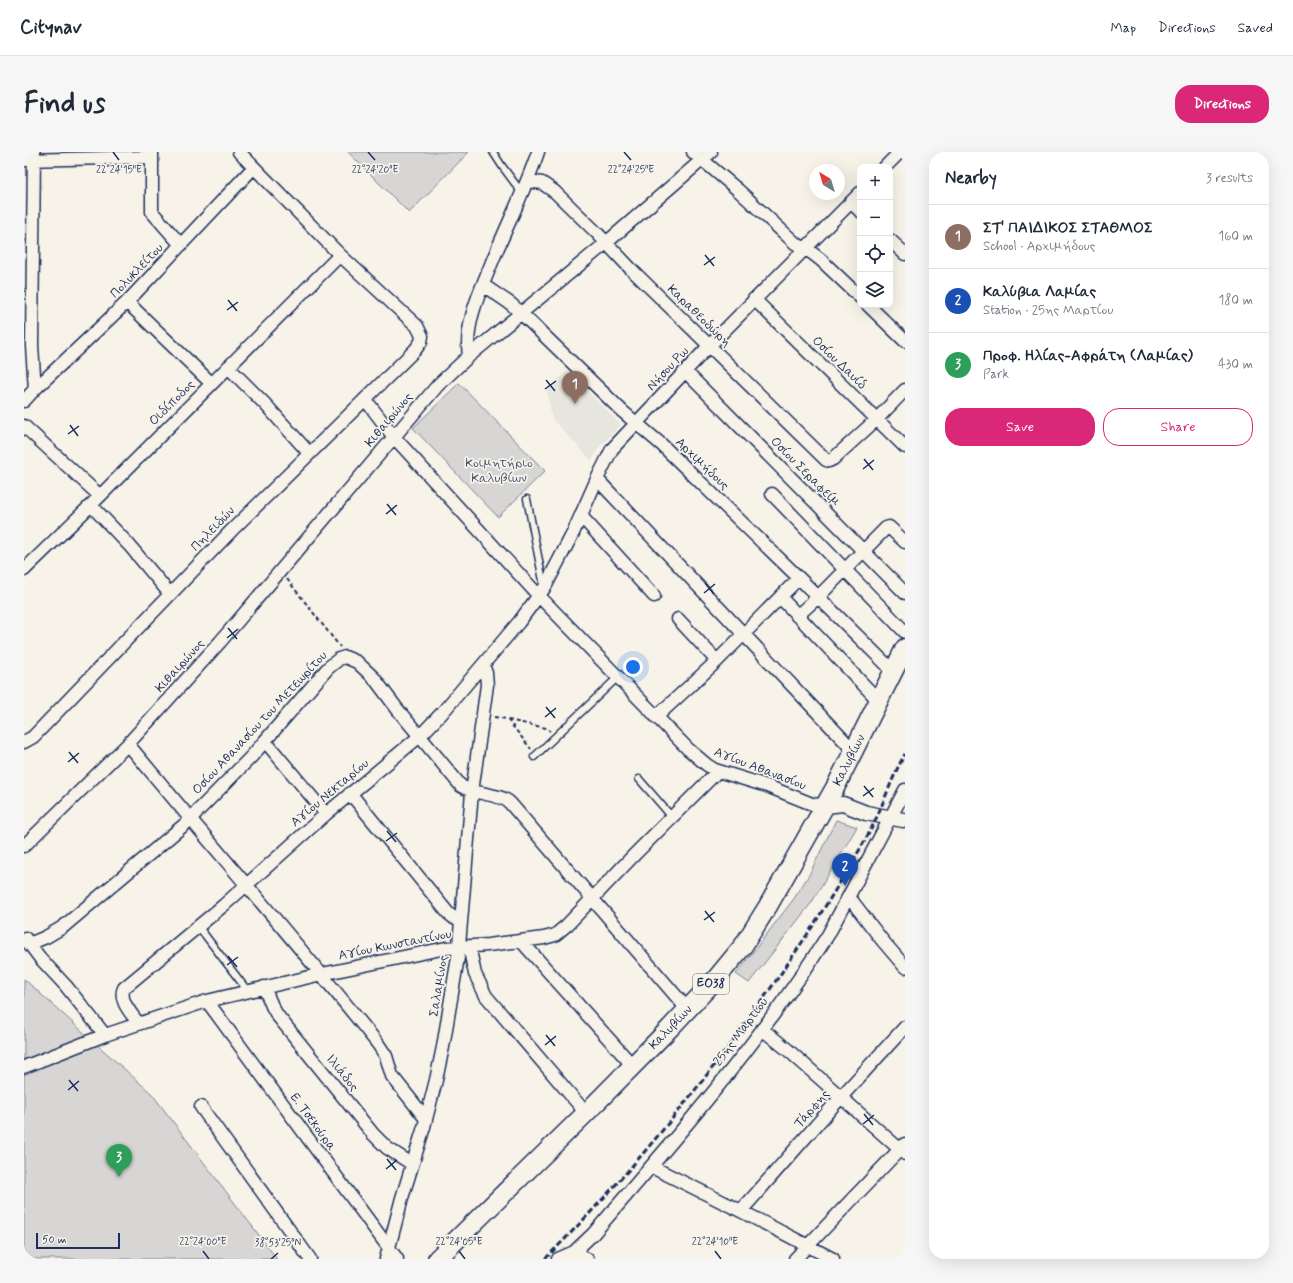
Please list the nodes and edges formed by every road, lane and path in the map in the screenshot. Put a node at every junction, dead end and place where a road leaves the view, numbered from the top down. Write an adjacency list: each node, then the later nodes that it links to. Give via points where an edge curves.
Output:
1 (239, 152): 11 (street)
2 (494, 152): 13 (lane)
3 (538, 152): 12 (street)
4 (693, 152): 9 (street)
5 (711, 152): 9 (street, Κιθαιρώνος)
6 (897, 153): 10 (street)
7 (152, 155): 8 (street); 20 (street, via 152,212)
8 (30, 157): 17 (street)
9 (702, 160): 18 (street, Κιθαιρώνος); 21 (street)
10 (888, 164)
11 (254, 167): 20 (street, Πολυκλείτου); 23 (street)
12 (528, 181): 13 (street); 18 (street, Καραθεοδώρη, via 548,186)
13 (522, 193): 24 (street)
14 (857, 196): 15 (street, Νήσου Ρω)
15 (851, 202): 16 (street); 21 (street, Νήσου Ρω)
16 (857, 208)
17 (29, 235): 36 (street, via 32,346)
18 (606, 243): 29 (street, Κιθαιρώνος); 31 (street, Καραθεοδώρη)
19 (893, 243): 22 (street)
20 (182, 245): 27 (street, Πολυκλείτου)
21 (805, 249): 25 (street, via 821,260); 26 (street, Νήσου Ρω)
22 (905, 254)
23 (340, 255): 33 (street, Οιδίποδος); 38 (street, Πηλειδών, via 417,326 422,336 415,350)
24 (483, 285): 29 (street, Αρχιμήδους); 32 (street, via 467,340)
25 (857, 295)
26 (754, 299): 31 (street, Νήσου Ρω); 40 (street, Οσίου Δαυίδ)
27 (127, 302): 35 (street); 36 (street, Πολυκλείτου)
28 (871, 308): 30 (street)
29 (522, 314): 32 (street, Κιθαιρώνος); 41 (street, Αρχιμήδους)
30 (905, 341)
31 (709, 346): 34 (street, Νήσου Ρω); 40 (street, Καραθεοδώρη, via 826,460 833,459)
32 (469, 356): 43 (street, Κιθαιρώνος, via 427,396)
33 (228, 367): 35 (street, Οιδίποδος); 45 (street)
34 (685, 371): 41 (street, Νήσου Ρω); 53 (street, Οσίου Σεραφείμ)
35 (211, 383): 48 (street, Οιδίποδος)
36 (36, 389): 39 (street)
37 (905, 390): 40 (street)
38 (365, 399): 43 (street, Αγίου Αθανασίου); 45 (street, Πηλειδών)
39 (24, 401)
40 (877, 419): 44 (street, Οσίου Δαυίδ)
41 (636, 423): 46 (street, Νήσου Ρω, via 612,449); 57 (street, Αρχιμήδους)
42 (24, 426): 48 (street)
43 (394, 437): 55 (street, Κιθαιρώνος); 58 (street, Αγίου Αθανασίου)
44 (905, 447)
45 (309, 452): 60 (street, Πηλειδών)
46 (597, 479): 51 (street, Νήσου Ρω); 67 (street)
47 (772, 494): 56 (street)
48 (100, 496): 50 (street, Οιδίποδος)
49 (527, 499): 58 (lane)
50 (91, 505): 54 (street, Οιδίποδος); 60 (street)
51 (581, 516): 58 (street, Νήσου Ρω); 61 (street)
52 (905, 542): 53 (street, via 887,527)
53 (863, 551): 56 (street); 59 (street, Οσίου Σεραφείμ)
54 (24, 570)
55 (280, 570): 69 (path); 82 (street, Κιθαιρώνος, via 220,642)
56 (845, 570): 62 (street); 66 (street)
57 (800, 578): 62 (street, Αρχιμήδους); 63 (street)
58 (542, 592): 71 (street, Αγίου Νεκταρίου); 73 (street, Αγίου Αθανασίου)
59 (905, 593)
60 (170, 594): 81 (street, Πηλειδών, via 34,737)
61 (654, 596)
62 (818, 597): 64 (street); 72 (street, Αρχιμήδους)
63 (781, 598): 64 (street); 67 (street)
64 (797, 616): 74 (street)
65 (678, 619): 70 (street)
66 (905, 632)
67 (744, 635): 70 (street); 83 (street)
68 (905, 648): 72 (main road, Καλυβίων / ΕΟ38)
69 (345, 657): 79 (street, via 356,662 374,678); 80 (street, Οσίου Αθανασίου του Μετεωρίτου, via 328,668)
70 (717, 661): 76 (street)
71 (483, 665): 75 (street, Σαλαμίνος, via 487,678); 79 (street, Αγίου Νεκταρίου)
72 (894, 672): 74 (main road, Καλυβίων / ΕΟ38)
73 (618, 678): 76 (street, Αγίου Αθανασίου); 78 (lane)
74 (879, 702): 83 (main road, Καλυβίων / ΕΟ38)
75 (483, 714): 77 (path); 88 (street, Σαλαμίνος)
76 (656, 716): 85 (street, Αγίου Αθανασίου, via 688,749)
77 (507, 719): 78 (path, via 546,728); 84 (path)
78 (557, 735): 84 (lane)
79 (420, 736): 88 (street, via 461,786); 89 (street, Αγίου Νεκταρίου)
80 (265, 741): 91 (street); 93 (street, Οσίου Αθανασίου του Μετεωρίτου)
81 (24, 742)
82 (128, 744): 93 (street); 95 (street, Κιθαιρώνος)
83 (854, 751): 90 (main road, Καλυβίων / ΕΟ38)
84 (535, 756)
85 (718, 771): 90 (street, Αγίου Αθανασίου, via 767,786 812,804); 92 (street, Αγίου Κωνσταντίνου)
86 (639, 779): 92 (lane)
87 (905, 790): 94 (street, 25ης Μαρτίου)
88 (472, 792): 98 (street, via 508,801); 99 (street, Σαλαμίνος)
89 (350, 793): 91 (street, Αγίου Νεκταρίου); 99 (street, via 448,913)
90 (825, 806): 94 (street, via 843,804 866,813); 109 (main road, Καλυβίων / ΕΟ38, via 749,938)
91 (326, 814): 96 (street, Αγίου Νεκταρίου)
92 (672, 817): 98 (street, Αγίου Κωνσταντίνου)
93 (189, 819): 96 (street); 101 (street, Οσίου Αθανασίου του Μετεωρίτου, via 63,927 46,937)
94 (901, 821): 97 (street, 25ης Μαρτίου)
95 (24, 846)
96 (246, 885): 100 (street, Αγίου Νεκταρίου); 105 (street)
97 (849, 897): 104 (street); 112 (street, 25ης Μαρτίου, via 813,958)
98 (592, 898): 102 (street, Αγίου Κωνσταντίνου, via 554,935); 109 (street)
99 (460, 921): 103 (street, Σαλαμίνος)
100 (198, 926): 107 (lane); 110 (street, Αγίου Νεκταρίου, via 124,988 124,1002)
101 (26, 940): 113 (street)
102 (522, 942): 103 (street, Αγίου Κωνσταντίνου); 114 (street)
103 (464, 946): 105 (street, Αγίου Κωνσταντίνου); 118 (street, via 486,996); 119 (street, Σαλαμίνος)
104 (905, 967)
105 (322, 974): 106 (street, Αγίου Κωνσταντίνου); 119 (street, via 378,1044 386,1056 392,1076)
106 (264, 987): 107 (street, Αγίου Κωνσταντίνου); 121 (street, Ιλιάδος, via 277,1015 373,1134 387,1148)
107 (247, 990): 108 (street, Αγίου Κωνσταντίνου)
108 (207, 1001): 110 (street, Αγίου Κωνσταντίνου); 126 (street, Ε. Τσεκούρα)
109 (688, 1010): 114 (main road, Καλυβίων / ΕΟ38)
110 (138, 1023): 113 (street, Αγίου Κωνσταντίνου)
111 (905, 1027): 116 (street, Τάρφης)
112 (762, 1029): 116 (street); 122 (street, 25ης Μαρτίου)
113 (105, 1035): 115 (street, Αγίου Κωνσταντίνου)
114 (633, 1066): 118 (main road, Καλυβίων / ΕΟ38)
115 (24, 1068)
116 (841, 1097): 120 (street); 123 (street, Τάρφης)
117 (201, 1107): 127 (street)
118 (586, 1113): 129 (main road, Καλυβίων / ΕΟ38)
119 (426, 1119): 121 (street, Σαλαμίνος)
120 (903, 1149): 124 (street)
121 (412, 1164): 126 (street, Σαλαμίνος)
122 (652, 1167): 123 (street); 125 (street, 25ης Μαρτίου)
123 (742, 1211): 124 (street)
124 (808, 1246): 132 (street); 133 (street)
125 (574, 1252): 130 (street, 25ης Μαρτίου); 131 (street)
126 (388, 1254): 128 (street, Ε. Τσεκούρα)
127 (310, 1259)
128 (397, 1259)
129 (437, 1259)
130 (558, 1259)
131 (587, 1259)
132 (796, 1259)
133 (833, 1259)

